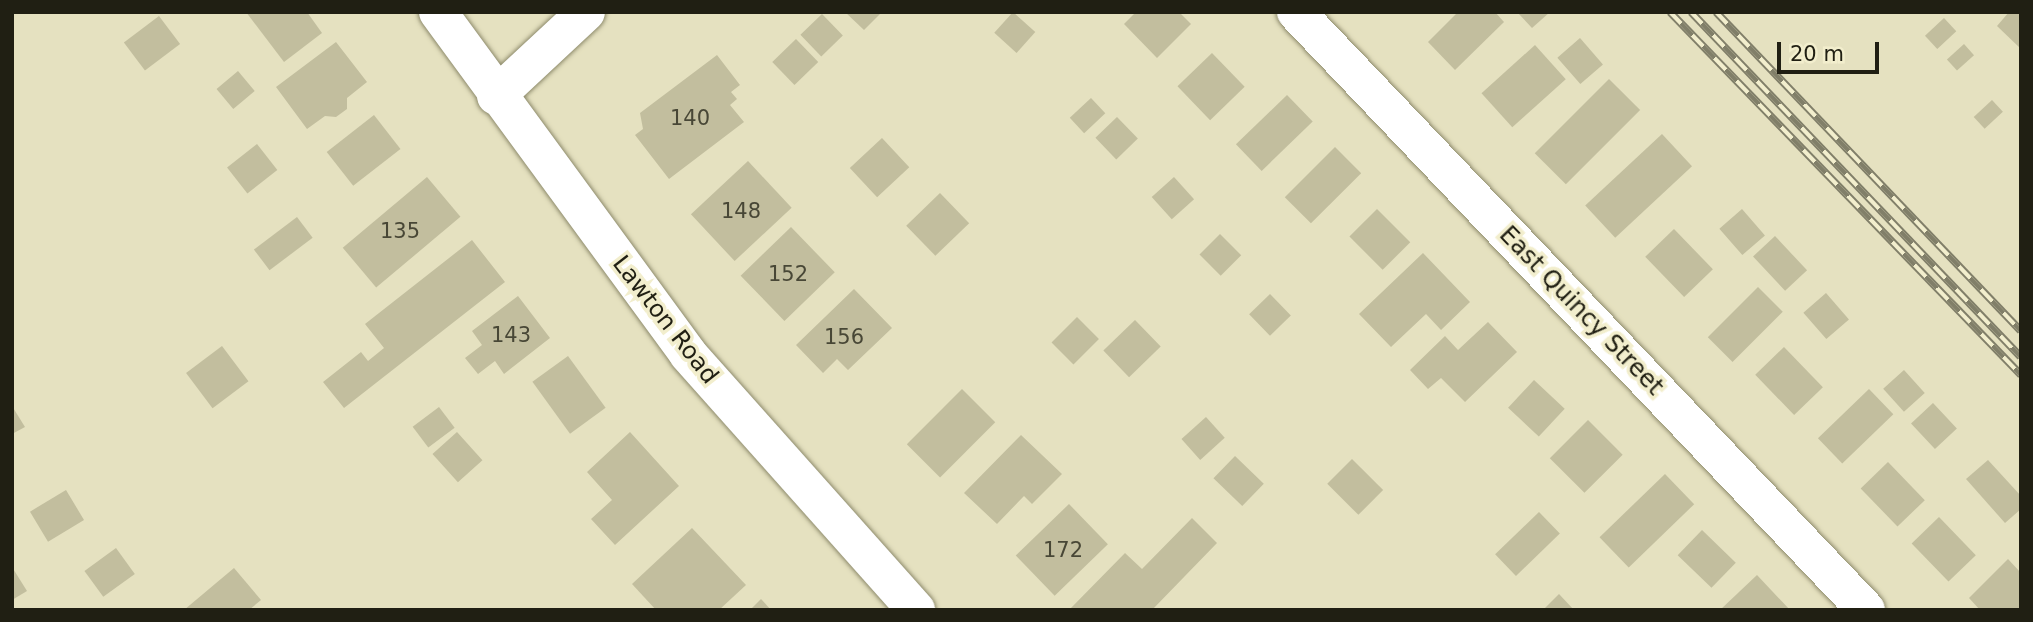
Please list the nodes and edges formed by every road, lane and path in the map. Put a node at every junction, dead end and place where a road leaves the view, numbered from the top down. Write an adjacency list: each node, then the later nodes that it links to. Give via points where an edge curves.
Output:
1 (438, 12): 4 (street, Lawton Road)
2 (586, 12): 4 (street)
3 (1296, 12): 6 (street, East Quincy Street)
4 (496, 96): 5 (street, Lawton Road, via 688,354)
5 (916, 610)
6 (1866, 610)

